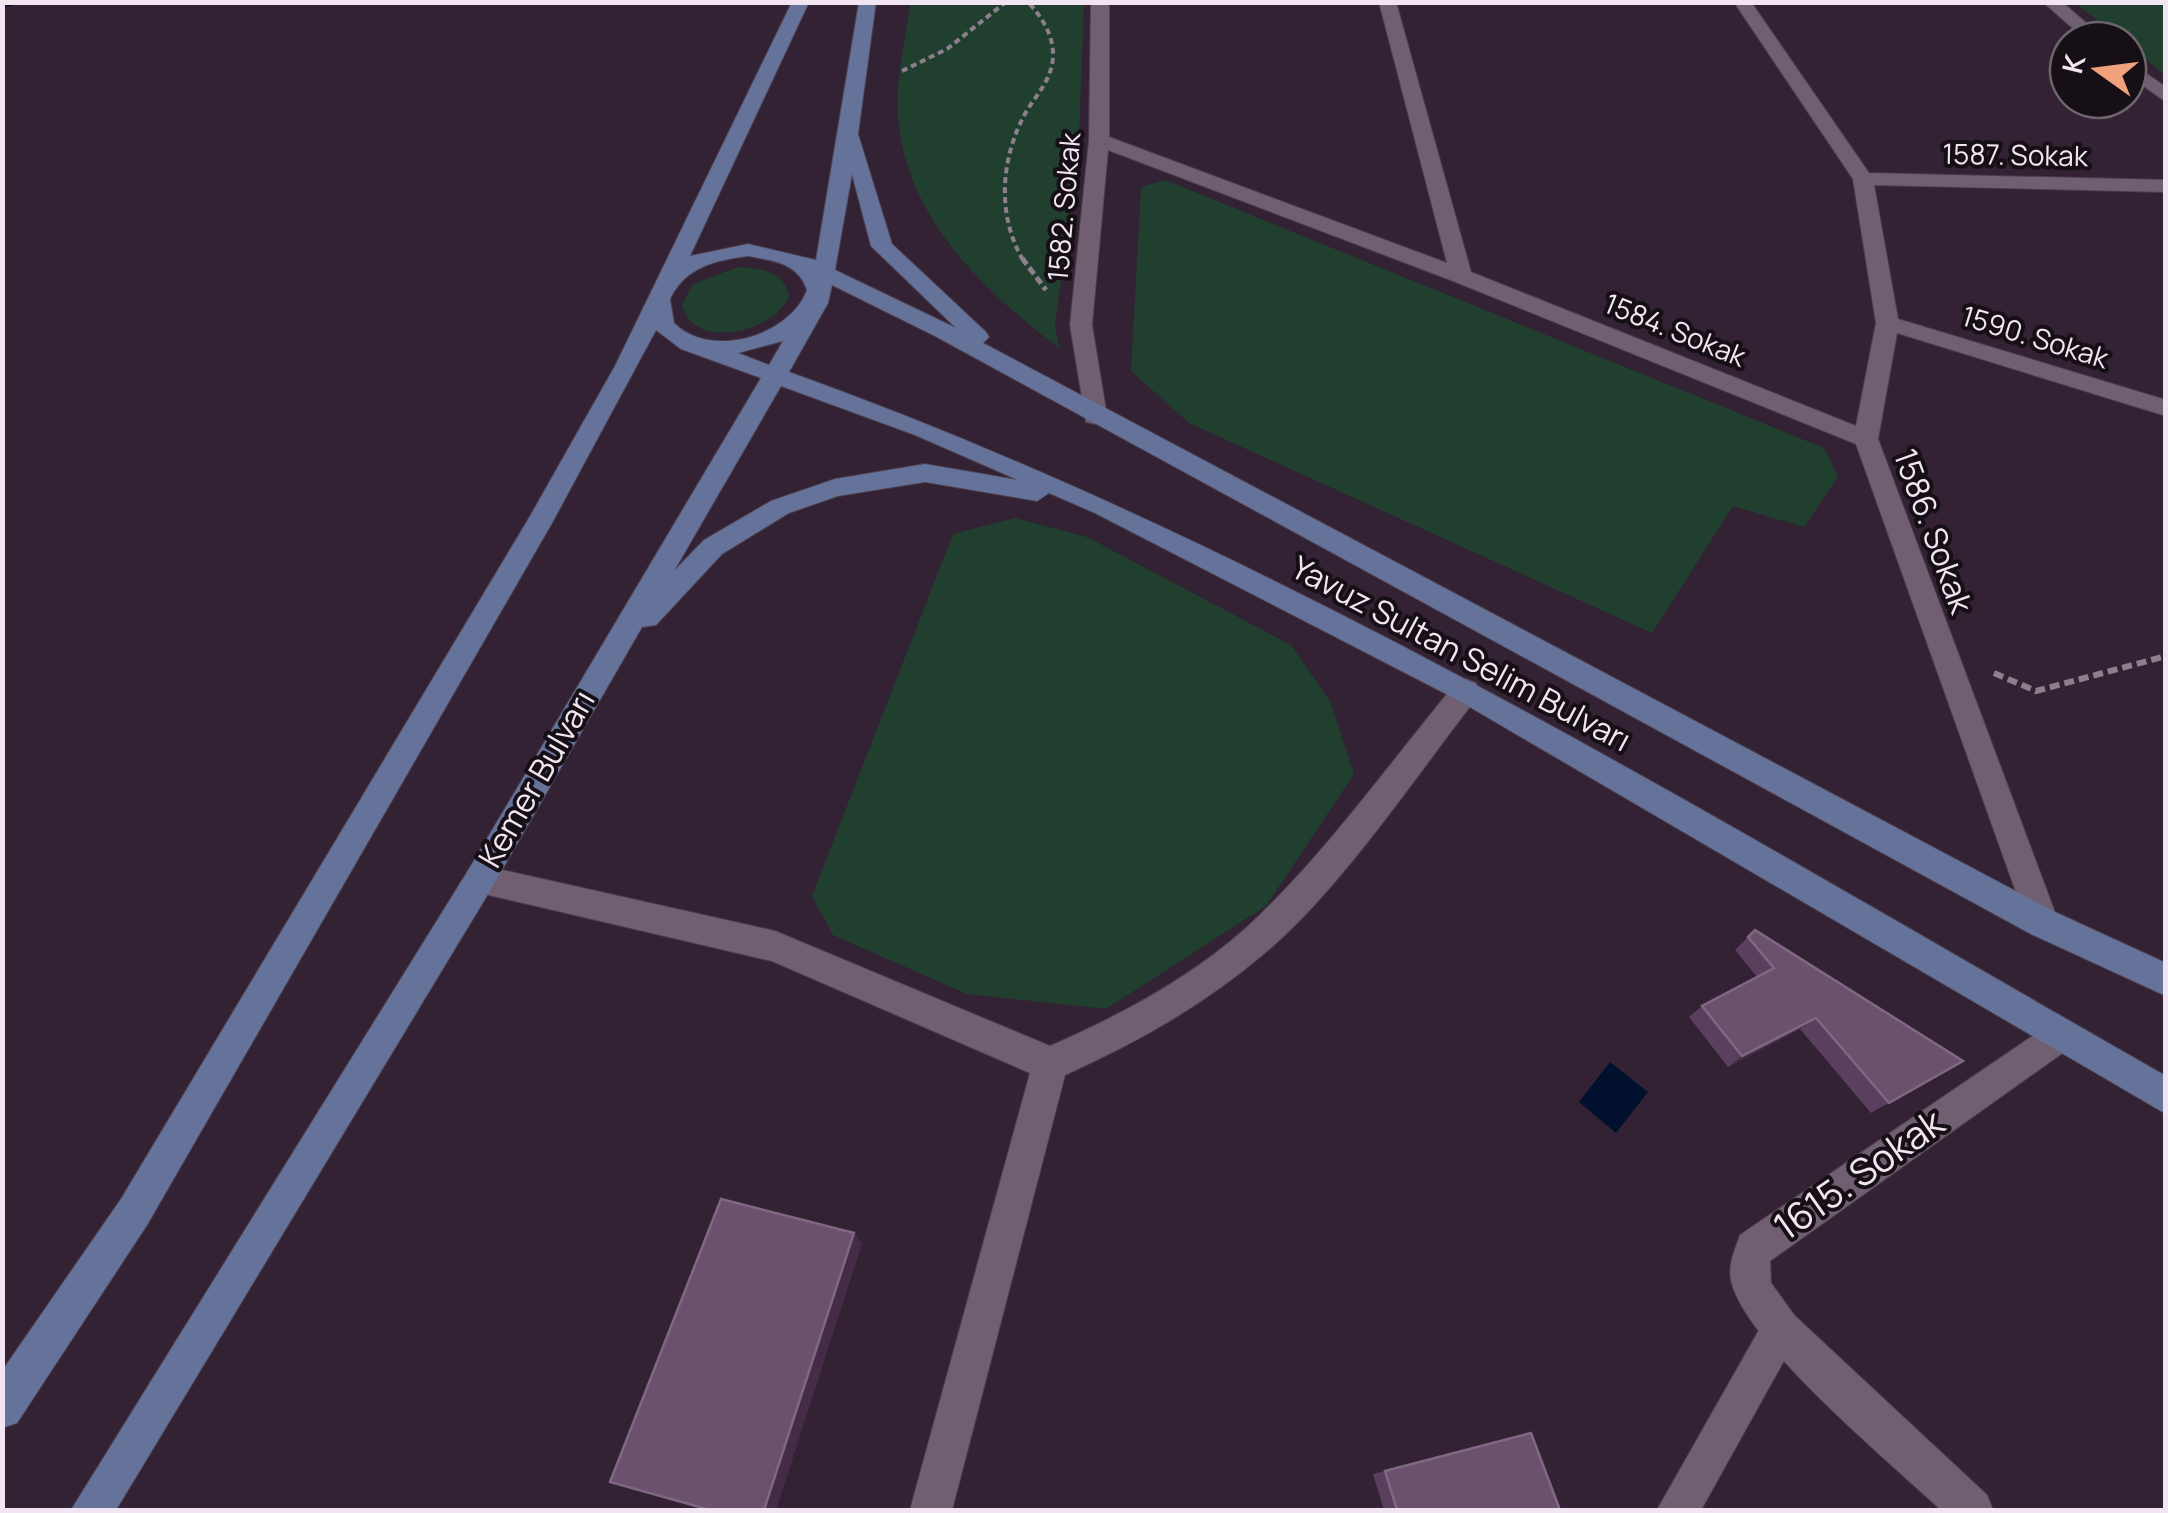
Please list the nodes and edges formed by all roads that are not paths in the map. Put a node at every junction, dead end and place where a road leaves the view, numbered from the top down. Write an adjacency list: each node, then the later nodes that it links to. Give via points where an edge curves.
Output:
1 (801, 2): 14 (main road)
2 (868, 2): 8 (main road, Kemer Bulvarı)
3 (1100, 2): 9 (street, 1582. Sokak)
4 (1388, 2): 12 (street)
5 (1742, 2): 10 (street, 1586. Sokak)
6 (2052, 2): 7 (street)
7 (2073, 20)
8 (850, 128): 13 (main road, Kemer Bulvarı); 17 (main road, via 882,246)
9 (1100, 140): 12 (street, 1584. Sokak); 20 (street, 1582. Sokak, via 1082,325)
10 (1862, 179): 11 (street, 1587. Sokak); 15 (street, 1586. Sokak)
11 (2166, 186)
12 (1461, 276): 21 (street, 1584. Sokak)
13 (821, 288): 14 (main road, Yavuz Sultan Selim Bulvarı, via 796,259 774,252 721,253 695,262); 16 (main road, via 790,332 740,348); 17 (main road, Yavuz Sultan Selim Bulvarı); 18 (main road, Kemer Bulvarı)
14 (661, 290): 16 (main road, via 659,321); 32 (main road, via 627,366 370,814 134,1212)
15 (1886, 323): 19 (street, 1590. Sokak); 21 (street, 1586. Sokak)
16 (689, 344): 18 (main road, Yavuz Sultan Selim Bulvarı)
17 (1012, 370): 20 (main road, Yavuz Sultan Selim Bulvarı)
18 (776, 375): 22 (main road, Yavuz Sultan Selim Bulvarı, via 924,429); 23 (main road, Kemer Bulvarı)
19 (2166, 408)
20 (1095, 416): 26 (main road, Yavuz Sultan Selim Bulvarı)
21 (1866, 439): 26 (street, 1586. Sokak)
22 (1104, 507): 23 (main road, via 924,473 835,488 780,507 713,547); 24 (main road, Yavuz Sultan Selim Bulvarı)
23 (603, 664): 25 (main road, Kemer Bulvarı)
24 (1466, 691): 28 (main road, Yavuz Sultan Selim Bulvarı); 29 (street, via 1256,940 1140,1024)
25 (480, 879): 29 (street, via 775,946); 33 (main road, Kemer Bulvarı)
26 (2043, 923): 27 (main road, Yavuz Sultan Selim Bulvarı)
27 (2166, 980)
28 (2059, 1035): 30 (main road, Yavuz Sultan Selim Bulvarı); 31 (street, 1615. Sokak, via 1754,1249 1750,1284)
29 (1050, 1064): 34 (street)
30 (2166, 1096)
31 (1781, 1330): 35 (street); 36 (street, 1615. Sokak)
32 (2, 1408)
33 (92, 1510)
34 (932, 1510)
35 (1678, 1510)
36 (1972, 1510)

